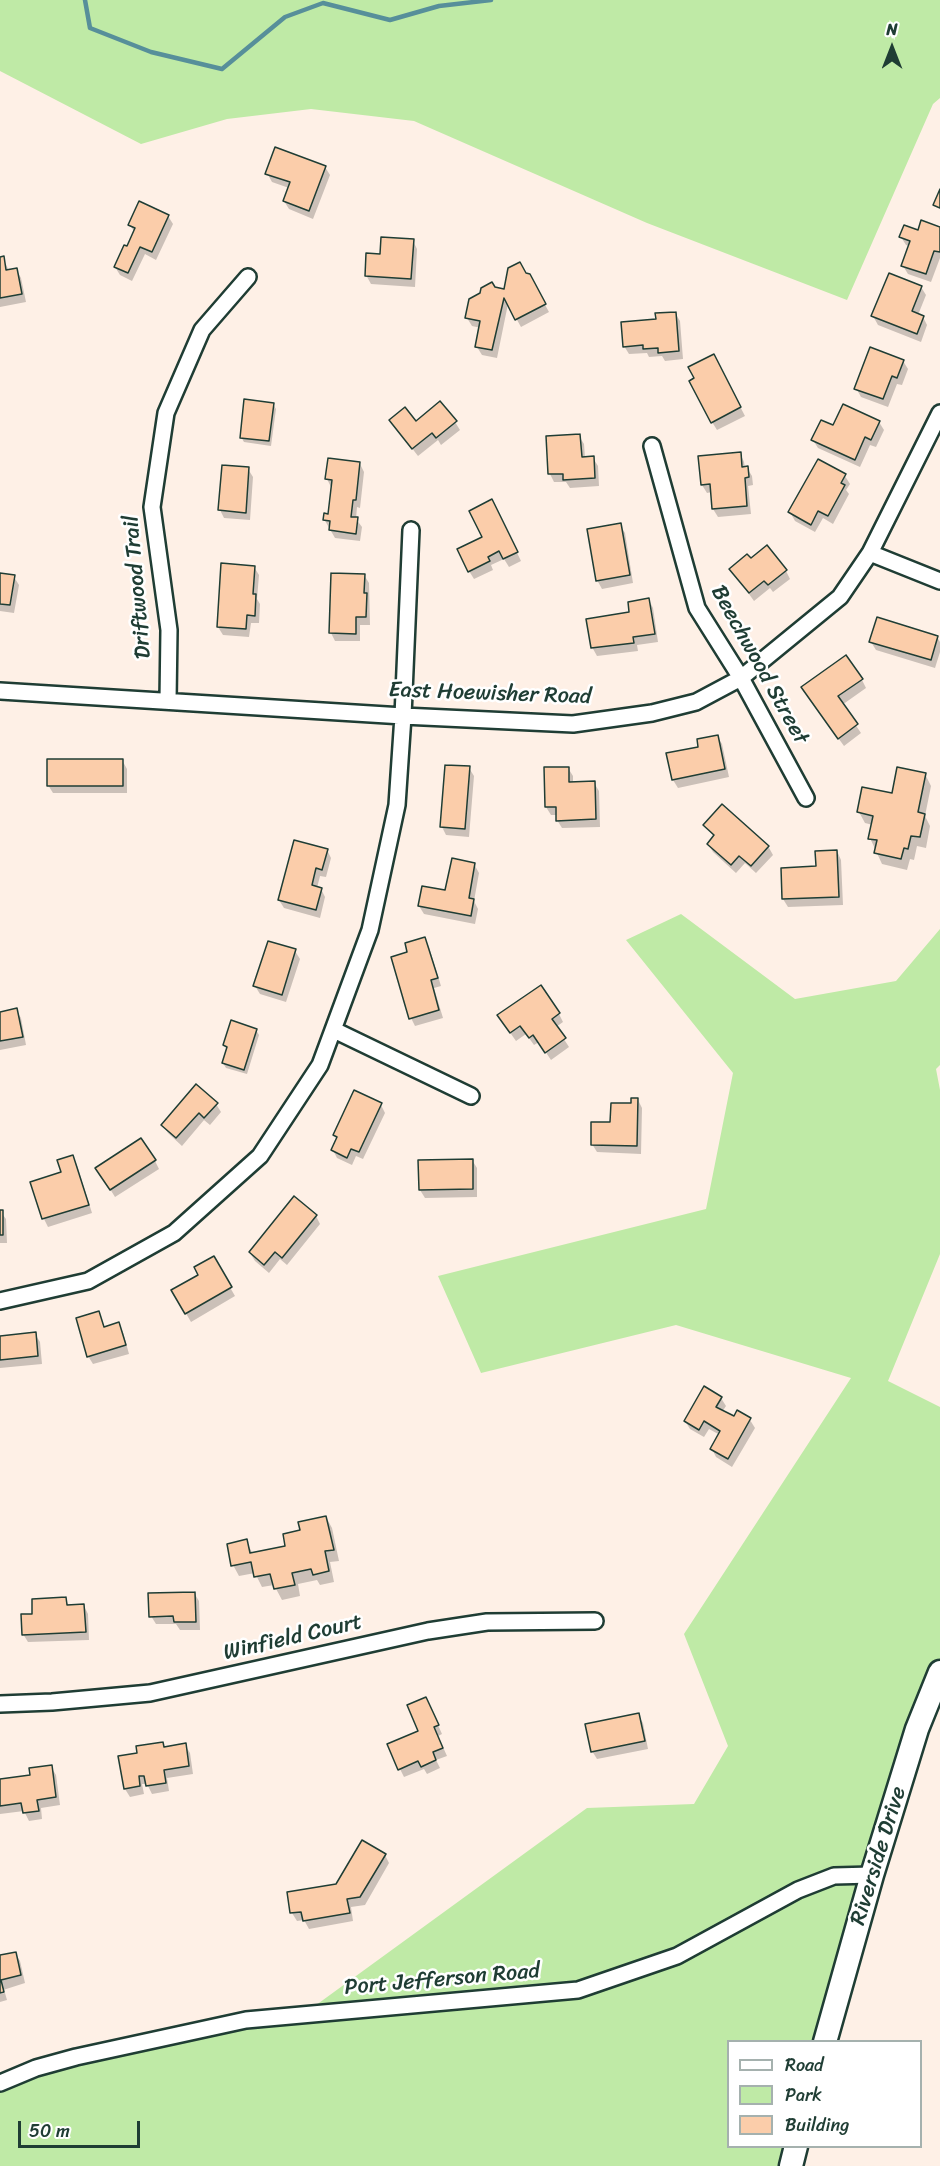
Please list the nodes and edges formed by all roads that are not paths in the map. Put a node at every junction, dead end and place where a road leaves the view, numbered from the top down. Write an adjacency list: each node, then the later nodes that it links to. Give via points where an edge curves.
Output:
1 (248, 277): 9 (street, Driftwood Trail, via 202,330 166,412 152,507 169,630)
2 (940, 413): 5 (street, East Hoewisher Road)
3 (652, 446): 7 (street, Beechwood Street, via 697,608)
4 (411, 530): 10 (street)
5 (870, 553): 6 (street); 7 (street, East Hoewisher Road, via 840,597)
6 (940, 581)
7 (741, 678): 10 (street, East Hoewisher Road, via 696,702 652,713 573,724); 11 (street, Beechwood Street)
8 (0, 691): 9 (street, East Hoewisher Road)
9 (168, 701): 10 (street, East Hoewisher Road)
10 (403, 716): 12 (street, via 397,805 383,876 370,930)
11 (806, 798)
12 (334, 1030): 13 (street); 14 (street, via 320,1065 260,1156 174,1233 87,1281)
13 (471, 1096)
14 (0, 1301)
15 (595, 1621): 17 (street, Winfield Court, via 487,1622 428,1631 150,1693)
16 (940, 1672): 18 (main road, Riverside Drive, via 917,1729)
17 (0, 1704)
18 (872, 1875): 19 (main road, Riverside Drive); 20 (street, Port Jefferson Road, via 834,1876 798,1890 677,1956 578,1990 246,2020 76,2057)
19 (826, 2040)
20 (0, 2083)
21 (796, 2148): 22 (main road)
22 (791, 2166)

